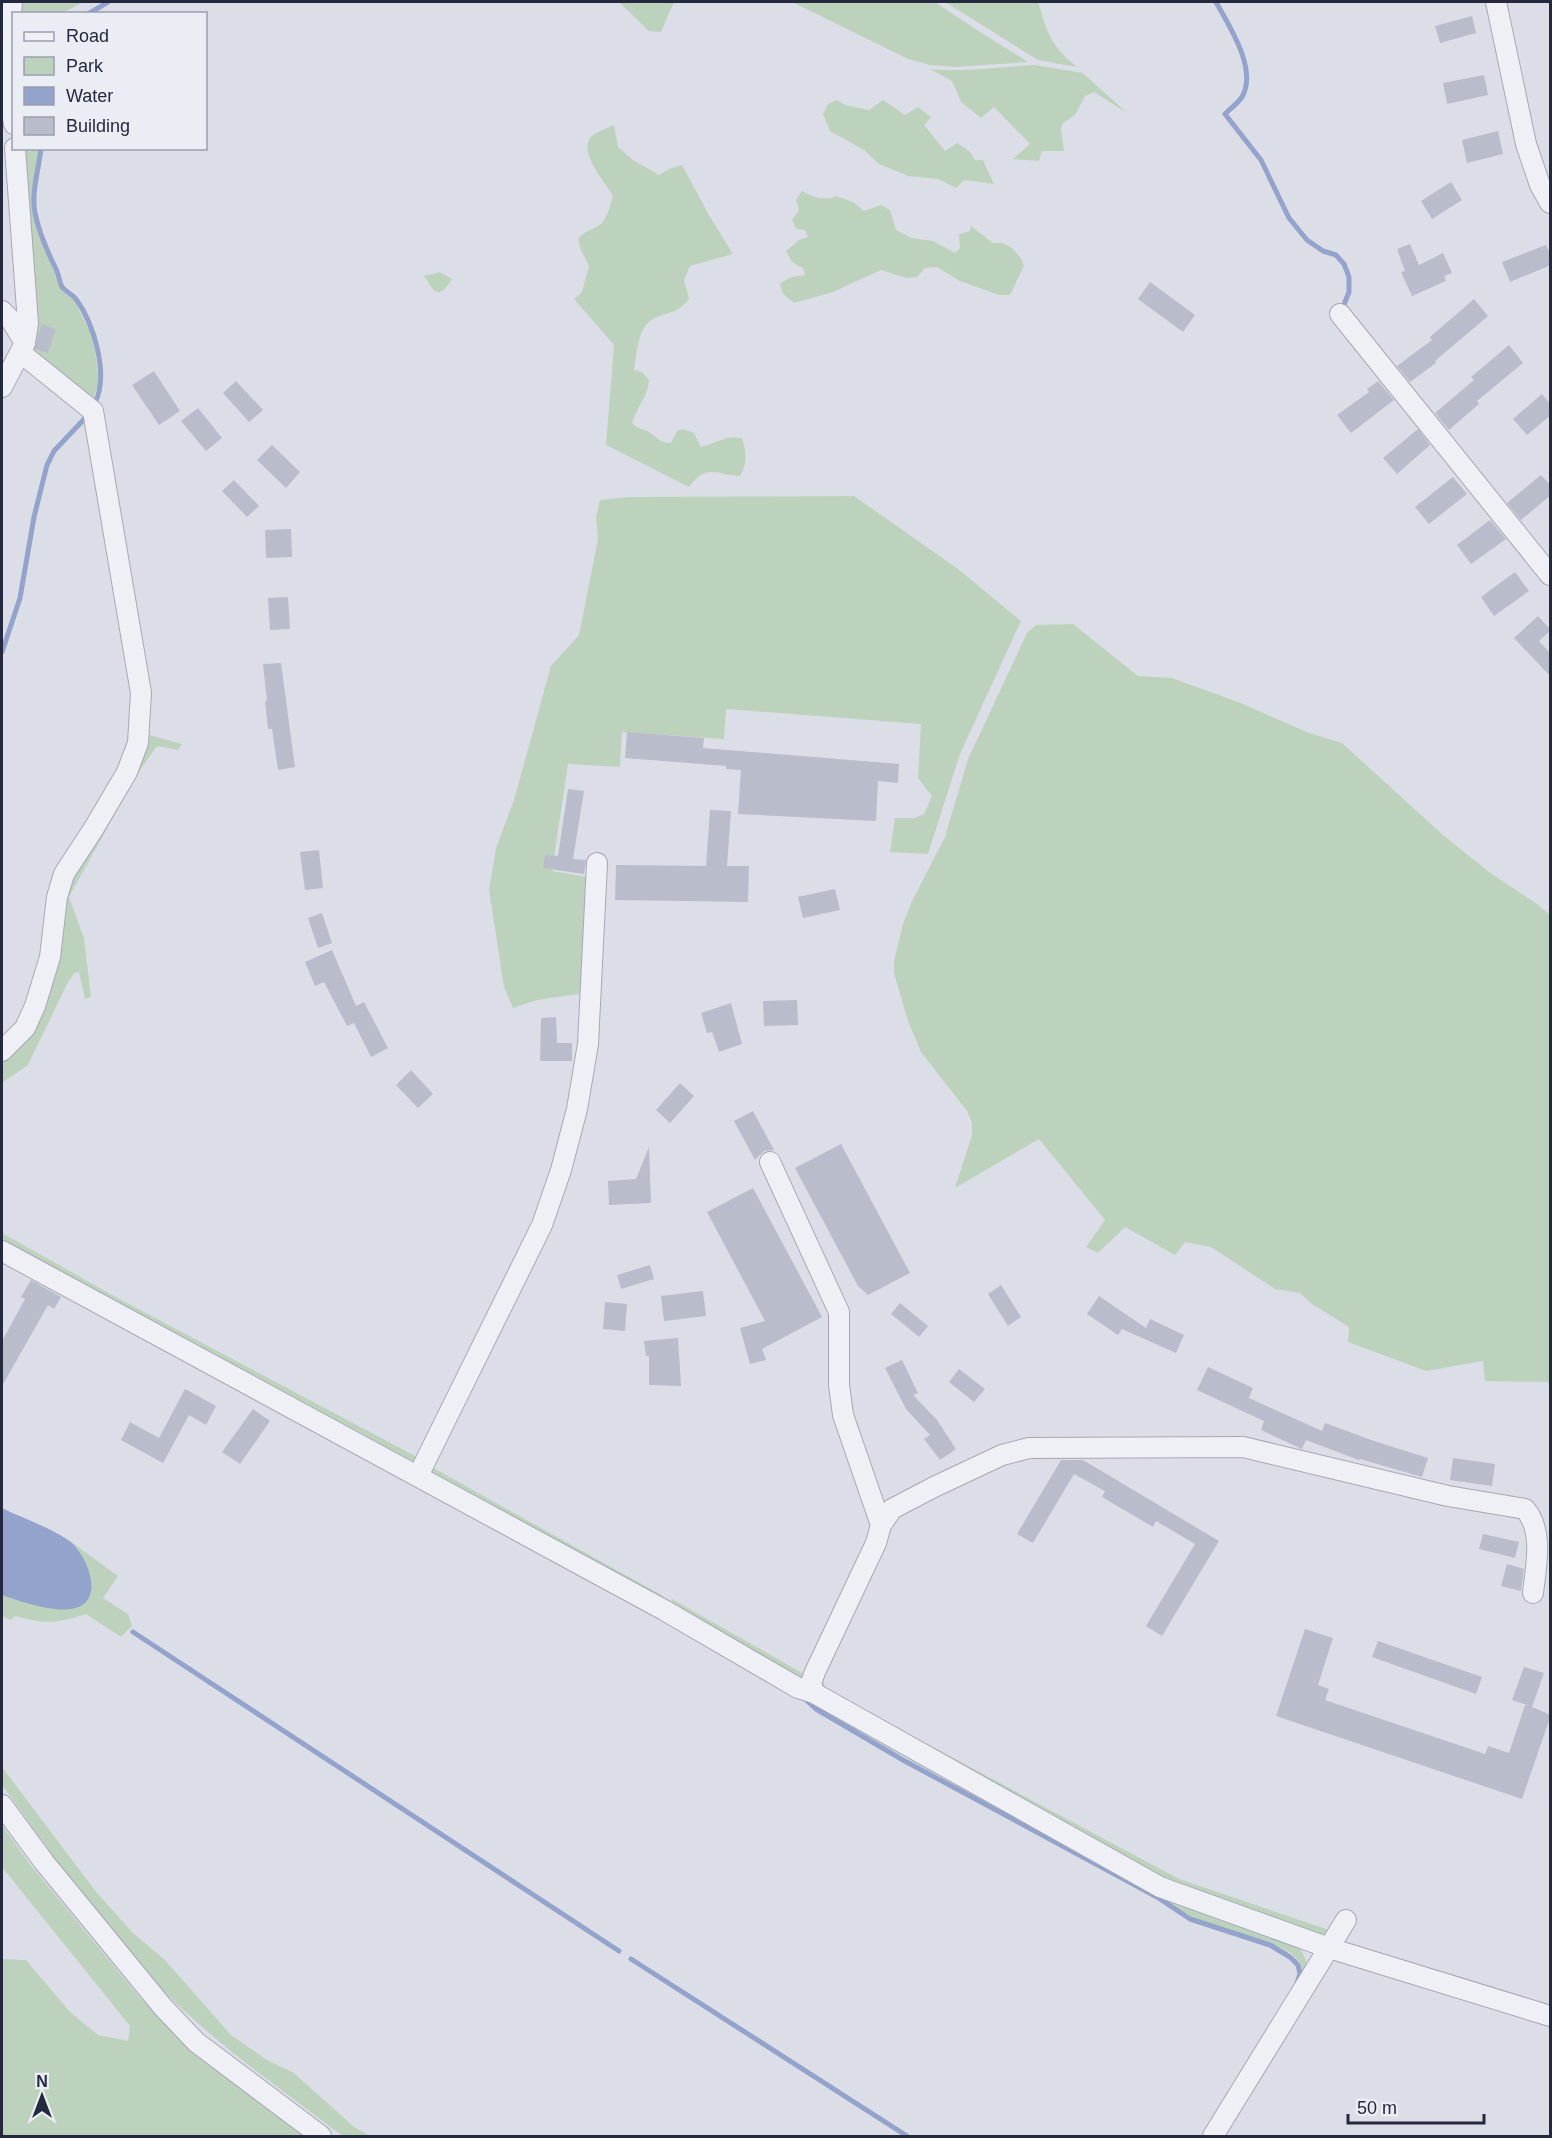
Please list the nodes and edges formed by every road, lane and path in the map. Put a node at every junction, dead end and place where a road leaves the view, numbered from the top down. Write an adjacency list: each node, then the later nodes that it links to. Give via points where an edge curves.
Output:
1 (12, 2): 3 (street, via 8,89)
2 (1496, 2): 5 (street, via 1527,144 1540,185)
3 (12, 112)
4 (15, 150): 8 (street, via 28,322)
5 (1551, 203)
6 (2, 311): 8 (street, via 11,320)
7 (1340, 314): 10 (street)
8 (23, 348): 9 (street); 12 (street, via 86,405 141,693 138,744 127,772 64,874 57,897 50,957 35,1006 24,1028)
9 (2, 387)
10 (1551, 575)
11 (597, 863): 15 (street, via 588,1044 561,1170 542,1224)
12 (2, 1051)
13 (770, 1162): 16 (street, via 839,1312 843,1415)
14 (2, 1251): 15 (street)
15 (418, 1476): 18 (street, via 798,1688)
16 (881, 1525): 17 (street, via 892,1509 934,1487 1002,1455 1029,1448 1243,1447 1448,1496 1525,1509 1537,1531); 18 (street, via 815,1672 811,1683)
17 (1533, 1593)
18 (814, 1693): 21 (street, via 1160,1887)
19 (2, 1805): 23 (street, via 44,1862 196,2042)
20 (1346, 1920): 21 (street)
21 (1329, 1948): 22 (street); 24 (street)
22 (1551, 2016)
23 (321, 2136)
24 (1213, 2136)

